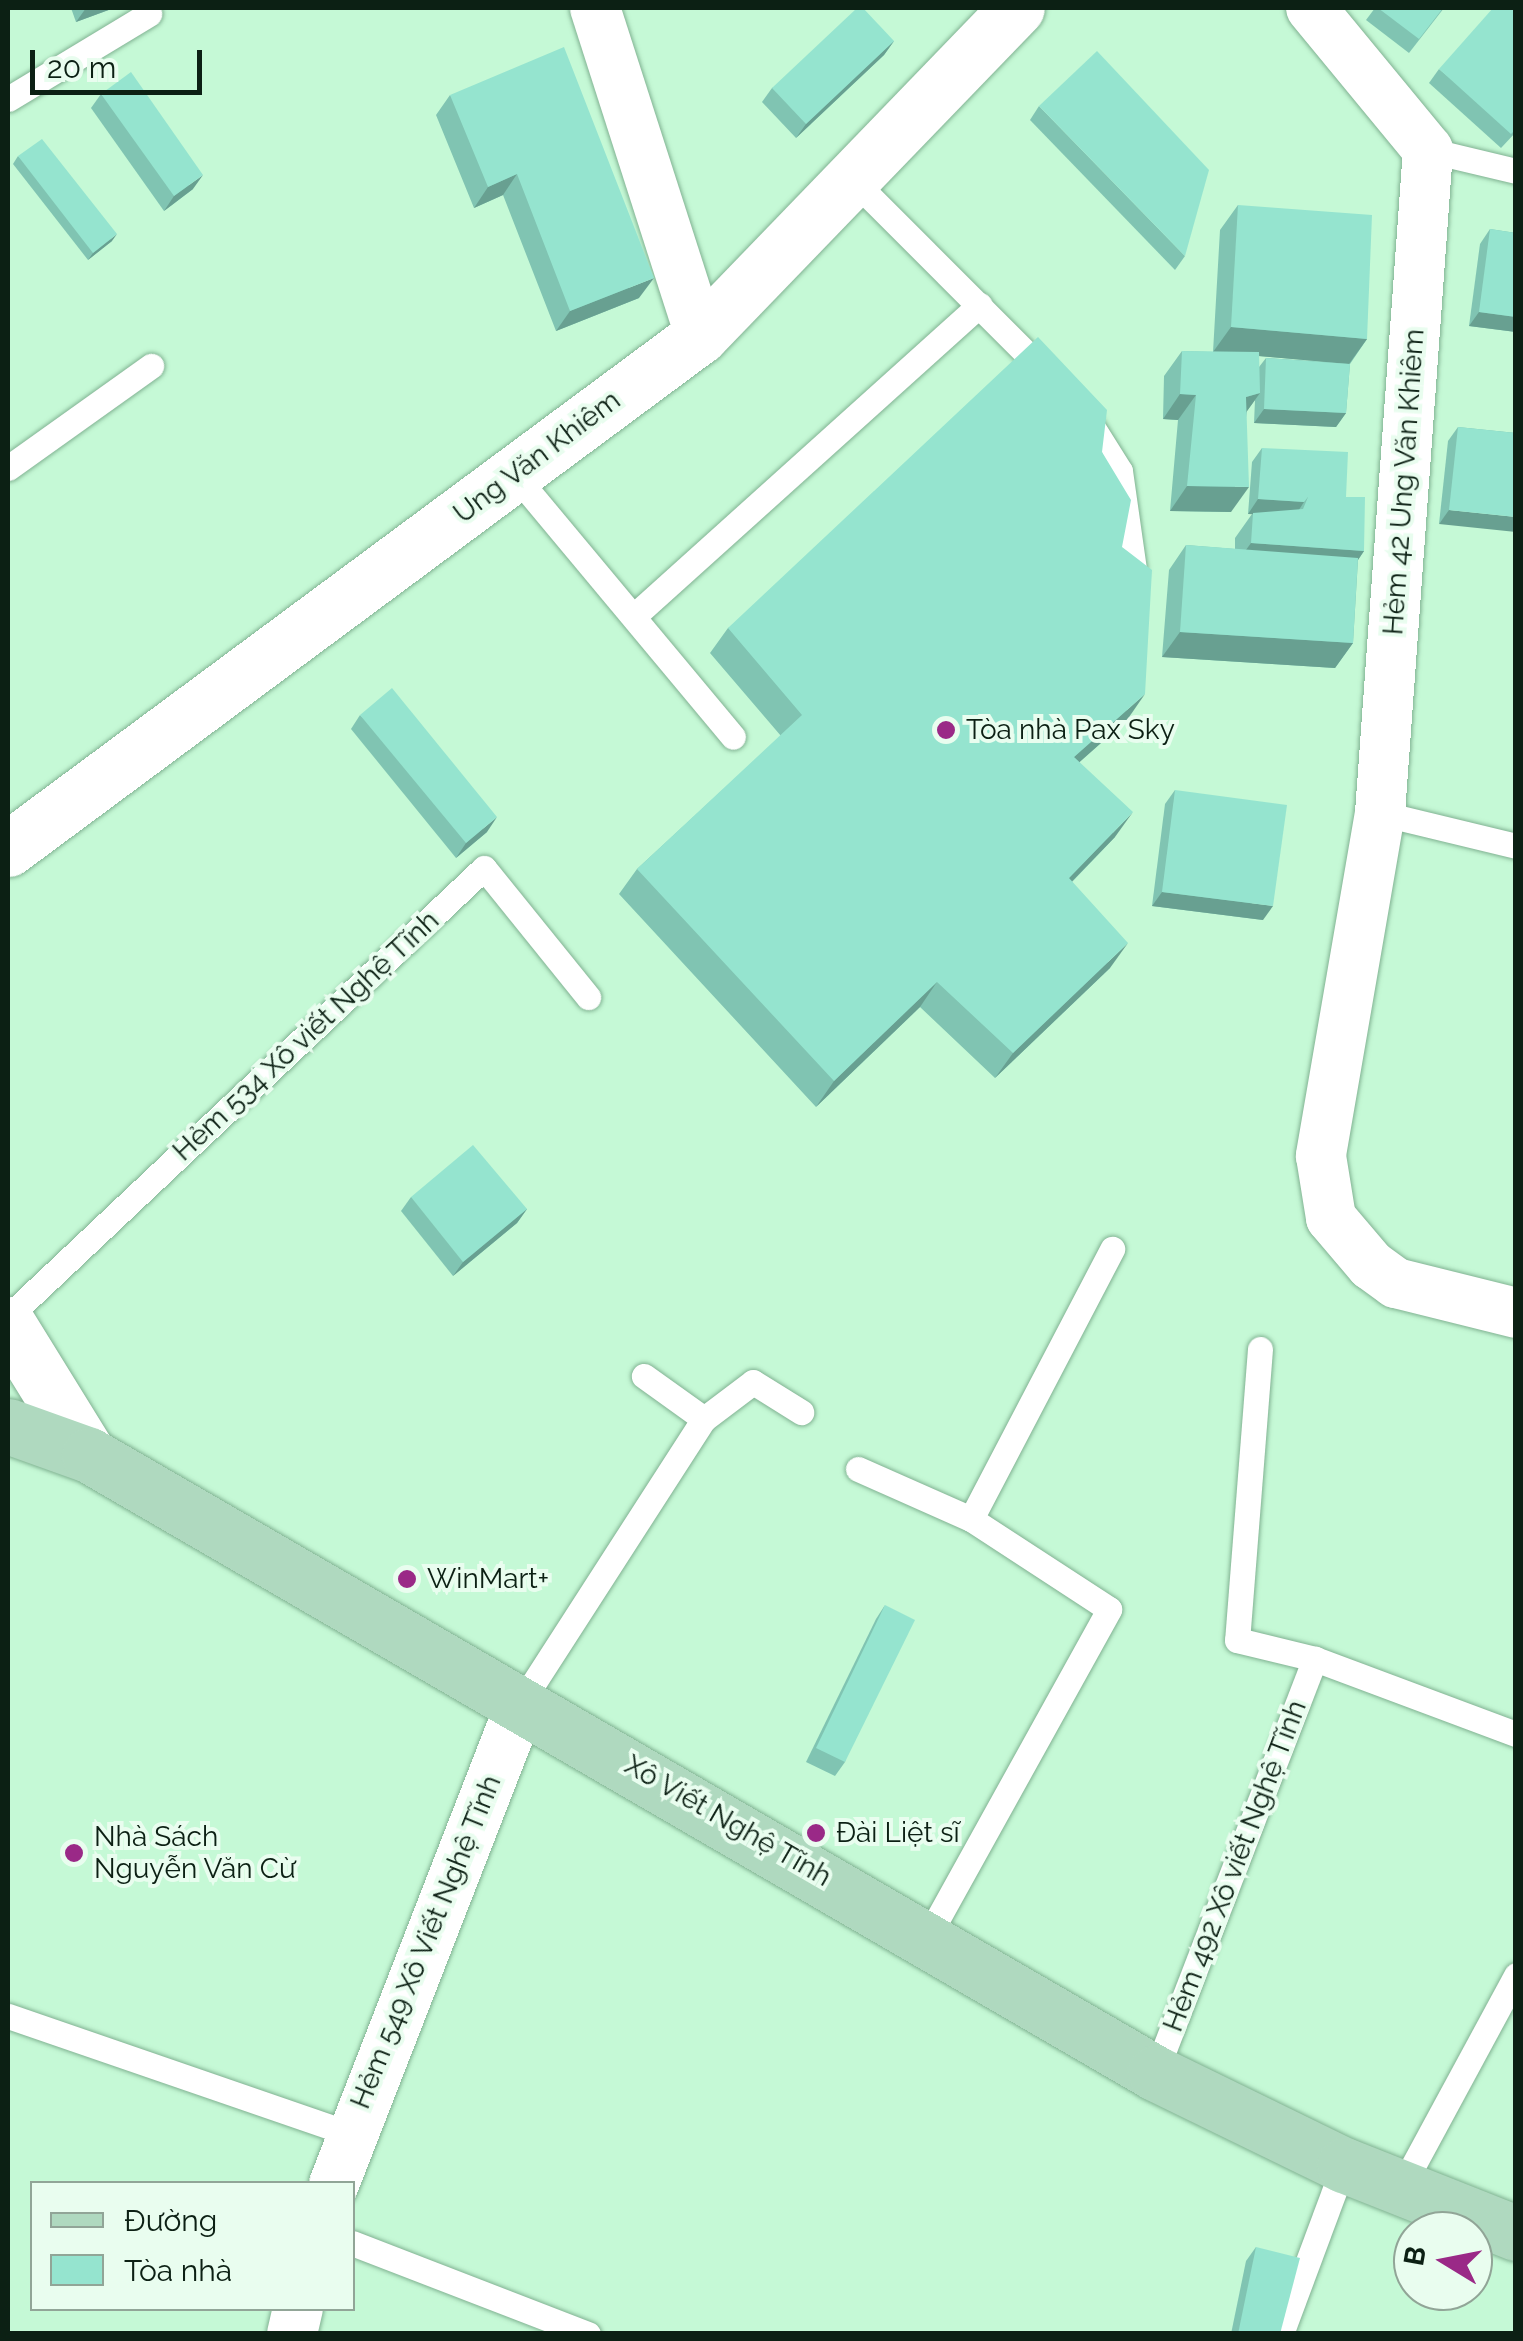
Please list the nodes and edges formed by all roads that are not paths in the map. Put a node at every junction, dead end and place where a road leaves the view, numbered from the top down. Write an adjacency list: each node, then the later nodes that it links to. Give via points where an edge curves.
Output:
1 (595, 8): 10 (street)
2 (1017, 8): 8 (main road, Ung Văn Khiêm)
3 (1310, 8): 6 (street)
4 (149, 14): 5 (lane)
5 (8, 99)
6 (1428, 150): 7 (lane); 17 (street, Hẻm 42 Ung Văn Khiêm)
7 (1516, 170)
8 (853, 180): 9 (lane); 10 (main road, Ung Văn Khiêm)
9 (980, 304): 14 (lane, via 1100,431 1120,471); 15 (lane)
10 (700, 336): 13 (main road, Ung Văn Khiêm)
11 (151, 366): 12 (lane)
12 (8, 468)
13 (514, 474): 15 (lane); 19 (main road, Ung Văn Khiêm)
14 (1134, 569)
15 (634, 616): 16 (lane)
16 (733, 737)
17 (1380, 813): 18 (lane); 22 (street, Hẻm 42 Ung Văn Khiêm, via 1321,1156 1331,1218 1371,1265 1396,1282)
18 (1516, 846)
19 (8, 849)
20 (588, 998): 23 (lane, Hẻm 534 Xô viết Nghệ Tĩnh, via 484,868)
21 (1112, 1249): 31 (lane)
22 (1516, 1314)
23 (8, 1320): 29 (main road, Xô Viết Nghệ Tĩnh)
24 (1260, 1349): 32 (lane, via 1236,1640)
25 (644, 1376): 27 (lane)
26 (801, 1412): 27 (lane, via 753,1382)
27 (704, 1418): 33 (lane)
28 (8, 1426): 29 (main road)
29 (89, 1454): 33 (main road, Xô Viết Nghệ Tĩnh)
30 (858, 1469): 31 (lane)
31 (970, 1519): 35 (lane, via 1110,1609)
32 (1315, 1659): 34 (lane); 38 (lane, Hẻm 492 Xô viết Nghệ Tĩnh)
33 (522, 1701): 35 (main road, Xô Viết Nghệ Tĩnh); 39 (street, Hẻm 549 Xô Viết Nghệ Tĩnh)
34 (1516, 1734)
35 (927, 1938): 38 (main road, Xô Viết Nghệ Tĩnh)
36 (1516, 1975): 42 (lane)
37 (8, 2016): 39 (lane)
38 (1155, 2073): 40 (main road, Xô Viết Nghệ Tĩnh)
39 (350, 2134): 41 (street, Hẻm 549 Xô Viết Nghệ Tĩnh)
40 (1344, 2166): 42 (main road, Xô Viết Nghệ Tĩnh); 46 (lane)
41 (335, 2181)
42 (1401, 2188): 43 (main road, Xô Viết Nghệ Tĩnh)
43 (1516, 2233)
44 (355, 2244): 45 (lane)
45 (588, 2334)
46 (1282, 2334)

